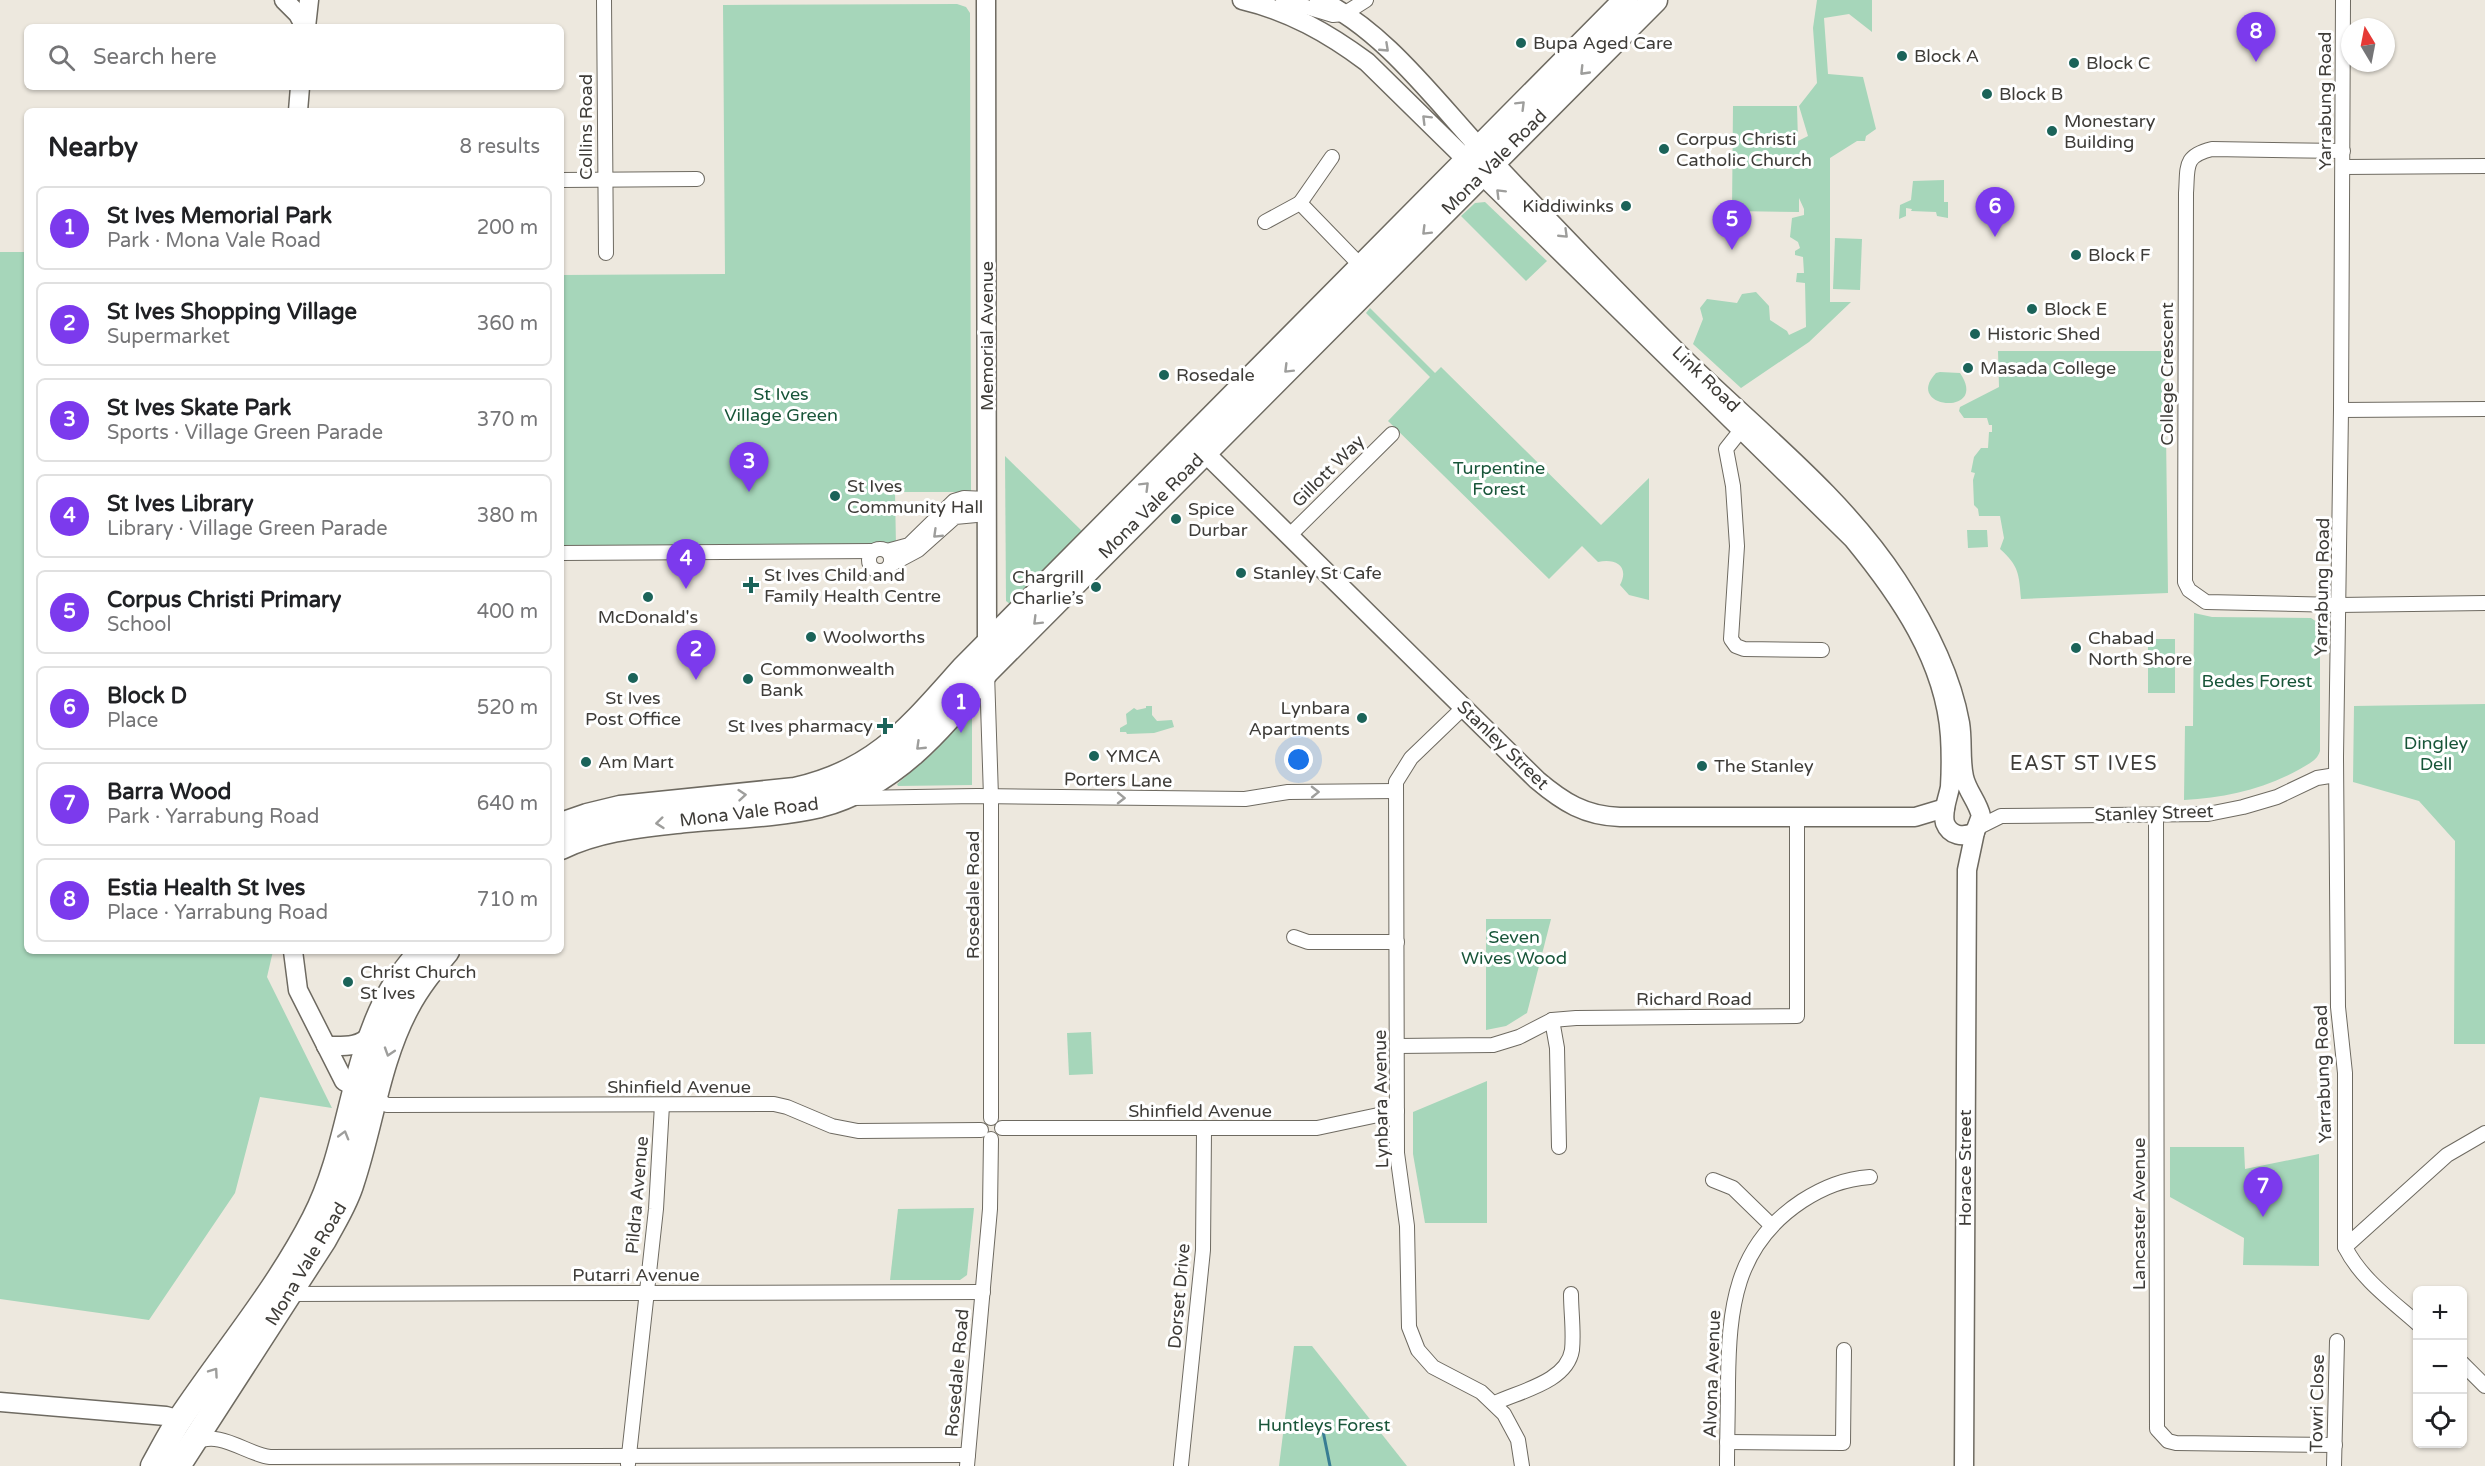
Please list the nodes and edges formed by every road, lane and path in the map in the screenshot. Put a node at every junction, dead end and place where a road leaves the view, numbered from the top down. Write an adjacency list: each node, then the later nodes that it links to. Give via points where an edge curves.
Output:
1 (284, 0): 13 (main road)
2 (309, 0): 14 (main road)
3 (604, 0): 24 (street, Collins Road)
4 (986, 0): 34 (main road, Memorial Avenue)
5 (1242, 0): 19 (main road, Link Road, one-way to 5, via 1367,62 1322,31 1286,13)
6 (1282, 0): 12 (street, via 1325,15)
7 (1319, 0): 12 (main road, Link Road)
8 (1366, 0): 12 (street)
9 (1626, 0): 19 (highway, Mona Vale Road, one-way to 9)
10 (1655, 0): 19 (highway, Mona Vale Road, one-way to 19)
11 (2343, 0): 17 (street, Yarrabung Road)
12 (1344, 14): 19 (main road, Link Road, one-way to 19, via 1406,68)
13 (304, 24)
14 (306, 24)
15 (300, 90): 16 (main road)
16 (297, 108)
17 (2343, 151): 21 (street, Yarrabung Road); 38 (street, College Crescent, via 2212,149 2197,153 2188,164 2185,295 2185,582 2189,590 2206,602)
18 (1332, 157): 25 (street)
19 (1481, 161): 28 (highway, Mona Vale Road); 31 (main road, Link Road, one-way to 19); 33 (highway, Mona Vale Road, one-way to 33); 47 (main road, Link Road, one-way to 47, via 1815,484 1871,544 1898,581 1938,654 1954,700 1966,785)
20 (2485, 165): 21 (street)
21 (2343, 167): 30 (street, Yarrabung Road)
22 (697, 179): 24 (street)
23 (564, 180): 24 (street)
24 (605, 180): 27 (street, Collins Road)
25 (1300, 203): 26 (street); 28 (street)
26 (1265, 222)
27 (606, 253)
28 (1362, 267): 33 (highway, Mona Vale Road)
29 (2485, 409): 30 (street)
30 (2341, 410): 38 (street, Yarrabung Road)
31 (1741, 430): 40 (street, via 1726,449 1737,546 1731,639 1744,649); 48 (main road, Link Road, via 1853,539 1903,604 1926,651 1945,706 1951,765)
32 (1392, 434): 35 (street, Gillott Way)
33 (1198, 446): 35 (main road, Stanley Street); 39 (highway, Mona Vale Road, one-way to 33); 41 (highway, Mona Vale Road, one-way to 41)
34 (987, 507): 36 (street, via 955,517 918,550 875,556); 39 (main road, Memorial Avenue)
35 (1290, 535): 42 (main road, Stanley Street)
36 (564, 553)
37 (2485, 603): 38 (street, College Crescent)
38 (2339, 604): 43 (street, Yarrabung Road)
39 (987, 646): 41 (main road, Memorial Avenue); 53 (highway, Mona Vale Road, one-way to 39, via 620,808 795,790 838,777 891,745)
40 (1822, 650)
41 (987, 671): 45 (street, Rosedale Road); 46 (highway, Mona Vale Road, one-way to 46, via 904,762 864,789)
42 (1464, 707): 44 (street, Lynbara Avenue, via 1405,766 1397,779); 50 (main road, Stanley Street, via 1552,793 1590,814)
43 (2336, 775): 49 (street, Stanley Street, via 2317,778 2277,797 2243,807); 79 (street, Yarrabung Road, via 2338,1007 2345,1073)
44 (1396, 791): 45 (street, Porters Lane, one-way to 44, via 1245,799 1288,792); 59 (street, Lynbara Avenue)
45 (991, 797): 46 (street, Porters Lane); 70 (street, Rosedale Road)
46 (840, 798): 56 (highway, Mona Vale Road, one-way to 56, via 801,808 616,829)
47 (1976, 803): 48 (main road, via 1961,797); 51 (street, Stanley Street); 55 (main road, via 1981,816)
48 (1946, 805): 52 (main road, Stanley Street); 54 (main road)
49 (2156, 815): 51 (street, Stanley Street); 94 (street, Lancaster Avenue, via 2157,1429 2168,1441 2176,1443)
50 (1797, 816): 52 (main road, Stanley Street); 63 (street, Richard Road, via 1797,1016)
51 (2001, 816): 55 (street, Stanley Street)
52 (1915, 817): 54 (main road, Stanley Street)
53 (564, 824)
54 (1949, 829): 55 (main road, via 1963,836); 57 (main road, Horace Street)
55 (1976, 830): 57 (main road, Horace Street)
56 (564, 846)
57 (1967, 870): 102 (main road, Horace Street)
58 (1294, 937): 59 (street, via 1308,942)
59 (1397, 942): 66 (street, Lynbara Avenue)
60 (293, 954): 65 (main road, via 298,990)
61 (419, 954): 64 (highway, Mona Vale Road, via 393,989)
62 (445, 954): 67 (highway, Mona Vale Road, one-way to 67, via 406,1007)
63 (1552, 1020): 66 (street, Richard Road, via 1493,1045); 75 (street, via 1557,1048)
64 (372, 1034): 65 (main road, via 364,1042 349,1047); 67 (highway, Mona Vale Road)
65 (326, 1046): 67 (main road, via 345,1081)
66 (1396, 1046): 69 (street, Lynbara Avenue)
67 (366, 1093): 68 (street, Shinfield Avenue, via 387,1105); 82 (highway, Mona Vale Road, via 352,1184); 91 (highway, Mona Vale Road, one-way to 67, via 314,1219)
68 (662, 1105): 74 (street, Shinfield Avenue, via 774,1104 831,1126 858,1131); 81 (street, Pildra Avenue)
69 (1397, 1111): 72 (street, Shinfield Avenue, via 1317,1128); 90 (street, Lynbara Avenue, via 1411,1334 1418,1350 1433,1367)
70 (991, 1118): 71 (street); 74 (street, via 982,1123)
71 (1002, 1128): 72 (street, Shinfield Avenue); 74 (street, via 1000,1135)
72 (1204, 1130): 97 (street, Dorset Drive, via 1203,1250)
73 (2485, 1133): 79 (street, via 2447,1155)
74 (986, 1135): 80 (street, Rosedale Road, via 990,1209)
75 (1558, 1147)
76 (1870, 1177): 78 (street, Alvona Avenue, via 1848,1178 1814,1193)
77 (1713, 1180): 78 (street, via 1733,1188)
78 (1771, 1225): 93 (street, Alvona Avenue, via 1751,1256 1732,1306)
79 (2345, 1247): 84 (street, via 2366,1278)
80 (983, 1292): 81 (street, Putarri Avenue); 95 (street, Rosedale Road)
81 (646, 1293): 82 (street, Putarri Avenue); 96 (street, Pildra Avenue)
82 (290, 1294): 91 (highway, Mona Vale Road)
83 (1571, 1294): 90 (street, via 1572,1350 1568,1363 1550,1379)
84 (2413, 1320)
85 (2337, 1341): 94 (street, Towri Close)
86 (1844, 1350): 93 (street, via 1843,1443)
87 (2467, 1368): 88 (street)
88 (2485, 1386)
89 (0, 1402): 91 (main road, via 166,1416)
90 (1495, 1403): 100 (street, Lynbara Avenue, via 1518,1440)
91 (195, 1428): 92 (street); 92 (street, via 206,1438); 98 (highway, Mona Vale Road); 99 (highway, Mona Vale Road)
92 (227, 1441): 96 (street, via 250,1453 270,1457)
93 (1727, 1442): 101 (street, Alvona Avenue)
94 (2334, 1445): 103 (street, Towri Close)
95 (967, 1460): 96 (street)
96 (628, 1462)
97 (1181, 1465)
98 (153, 1466)
99 (178, 1466)
100 (1522, 1466)
101 (1728, 1466)
102 (1964, 1466)
103 (2334, 1466)

